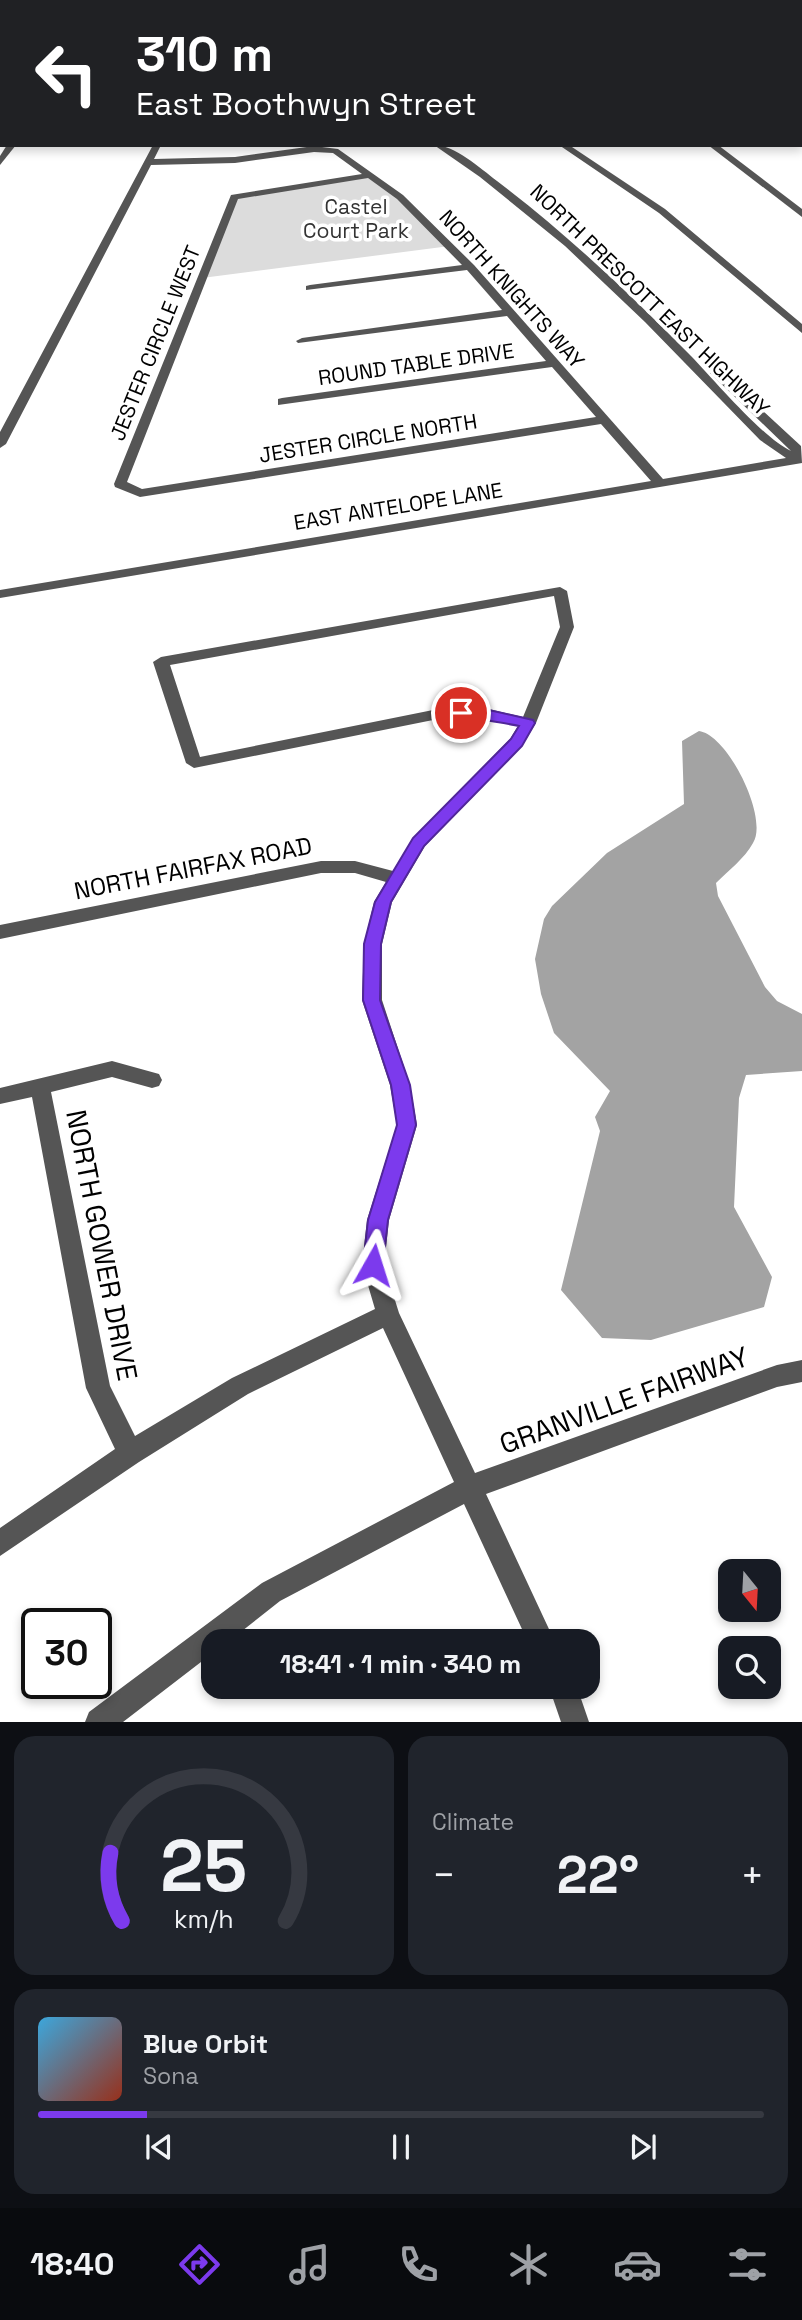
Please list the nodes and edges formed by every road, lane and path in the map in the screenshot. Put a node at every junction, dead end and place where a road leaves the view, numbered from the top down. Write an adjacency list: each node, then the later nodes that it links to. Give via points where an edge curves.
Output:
1 (11, 147): 7 (street)
2 (156, 147): 8 (street)
3 (441, 147): 10 (street, NORTH PRESCOTT EAST HIGHWAY)
4 (455, 147): 10 (street, NORTH PRESCOTT EAST HIGHWAY)
5 (566, 147): 17 (street, via 662,211)
6 (715, 147): 11 (street)
7 (0, 162)
8 (150, 162): 9 (street, NORTH KNIGHTS WAY, via 235,160 314,149 335,151); 22 (street)
9 (372, 175): 12 (street, NORTH KNIGHTS WAY); 25 (street, JESTER CIRCLE WEST, via 234,197 120,484)
10 (516, 193): 14 (street, NORTH PRESCOTT EAST HIGHWAY, via 572,233); 15 (street, NORTH PRESCOTT EAST HIGHWAY)
11 (802, 214)
12 (470, 267): 13 (street); 16 (street, NORTH KNIGHTS WAY)
13 (310, 288)
14 (638, 296): 15 (street); 23 (street, NORTH PRESCOTT EAST HIGHWAY, via 797,449)
15 (624, 297): 23 (street, NORTH PRESCOTT EAST HIGHWAY, via 764,437)
16 (510, 312): 18 (street); 19 (street, NORTH KNIGHTS WAY)
17 (802, 330)
18 (302, 341)
19 (555, 363): 20 (street, ROUND TABLE DRIVE); 21 (street, NORTH KNIGHTS WAY)
20 (282, 402)
21 (602, 420): 24 (street, NORTH KNIGHTS WAY); 25 (street, JESTER CIRCLE NORTH)
22 (0, 444)
23 (801, 461): 24 (street, EAST ANTELOPE LANE)
24 (660, 483): 26 (street, EAST ANTELOPE LANE)
25 (140, 493)
26 (0, 594)
27 (528, 723): 27 (street, via 567,627 559,591 161,662 194,763 443,713 480,712); 28 (street, via 516,742 419,842)
28 (395, 878): 29 (street, NORTH FAIRFAX ROAD, via 355,867 321,866); 33 (street, via 383,902 373,944 372,1000 401,1085 407,1125 378,1220 373,1265)
29 (0, 932)
30 (152, 1080): 31 (street, via 112,1069)
31 (40, 1086): 32 (street); 35 (street, NORTH GOWER DRIVE, via 98,1388)
32 (0, 1096)
33 (388, 1314): 35 (street, via 240,1386); 36 (street)
34 (802, 1371): 36 (street, GRANVILLE FAIRWAY, via 777,1376)
35 (130, 1453): 37 (street)
36 (468, 1488): 38 (street); 40 (street, GRANVILLE FAIRWAY, via 271,1592)
37 (0, 1543)
38 (536, 1629)
39 (568, 1699): 41 (street)
40 (99, 1721)
41 (575, 1721)

